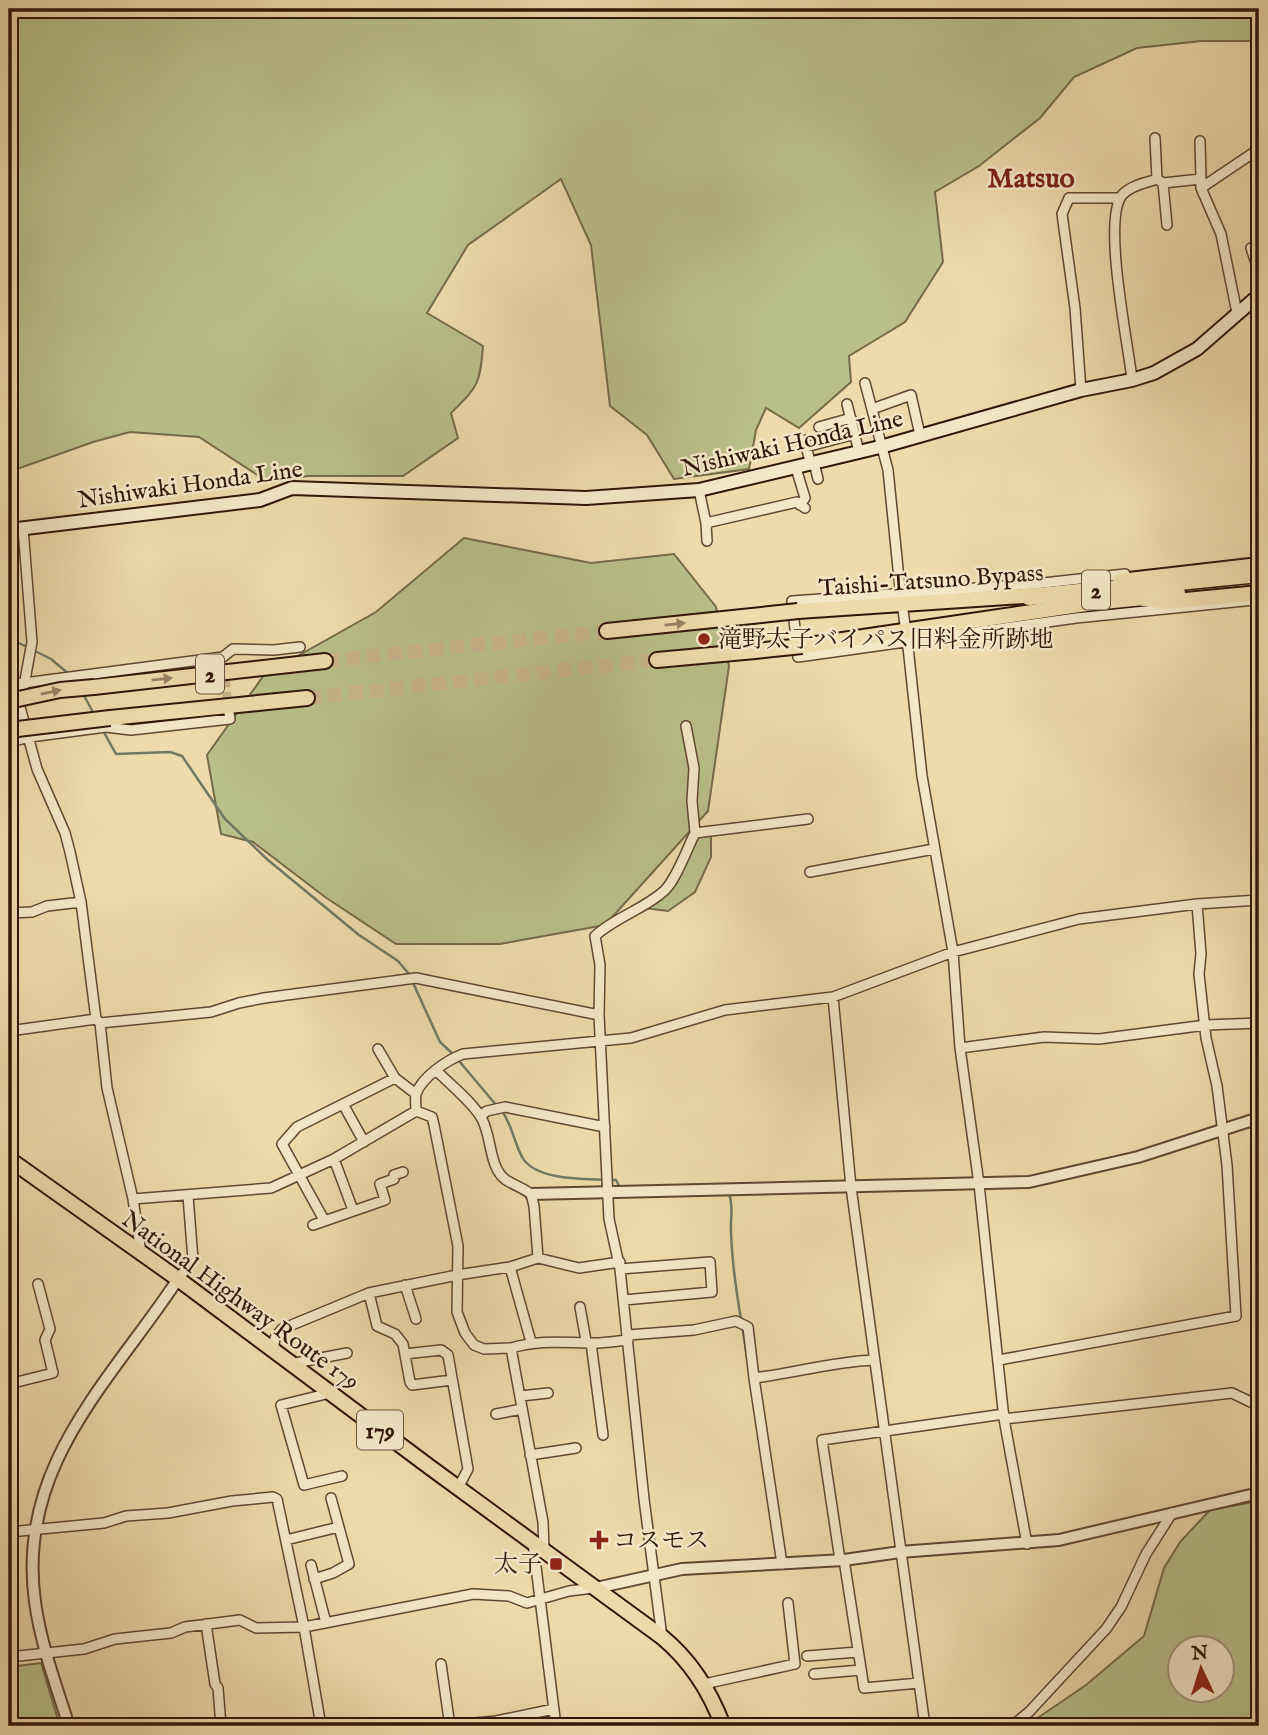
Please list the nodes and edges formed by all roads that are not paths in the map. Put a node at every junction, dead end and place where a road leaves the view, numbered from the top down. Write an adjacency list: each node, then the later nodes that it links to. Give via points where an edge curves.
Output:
1 (1155, 138): 4 (street)
2 (1200, 141): 5 (street)
3 (1259, 149): 5 (street)
4 (1160, 181): 5 (street); 6 (street, via 1131,181); 7 (street)
5 (1201, 184): 11 (street, via 1221,234)
6 (1120, 198): 12 (street, via 1115,252); 14 (street, via 1069,198 1062,214)
7 (1167, 225)
8 (1251, 248): 9 (street)
9 (1259, 272)
10 (1259, 295): 11 (main road, Nishiwaki Honda Line)
11 (1237, 313): 12 (main road, Nishiwaki Honda Line, via 1197,349)
12 (1132, 380): 14 (main road, Nishiwaki Honda Line)
13 (865, 383): 16 (street)
14 (1080, 390): 20 (main road, Nishiwaki Honda Line)
15 (847, 404): 17 (street)
16 (872, 409): 20 (street, via 911,395); 21 (street)
17 (851, 418): 18 (street); 19 (street)
18 (819, 427)
19 (855, 434): 22 (street); 23 (street, via 805,443)
20 (920, 435): 21 (main road, Nishiwaki Honda Line)
21 (884, 446): 22 (main road, Nishiwaki Honda Line); 36 (street)
22 (859, 452): 23 (main road, Nishiwaki Honda Line)
23 (813, 464): 24 (main road, Nishiwaki Honda Line); 25 (street)
24 (796, 468): 26 (main road, Nishiwaki Honda Line); 27 (street, via 802,506 797,502)
25 (818, 479)
26 (699, 490): 27 (street); 28 (main road, Nishiwaki Honda Line, via 586,498 292,488 260,500)
27 (706, 523): 30 (street)
28 (23, 528): 29 (main road, Nishiwaki Honda Line); 47 (street, via 32,642)
29 (9, 530)
30 (707, 541)
31 (1259, 562): 34 (highway); 36 (street)
32 (1259, 574): 34 (highway, Taishi-Tatsuno Bypass / 2)
33 (1259, 585): 34 (highway, Taishi-Tatsuno Bypass / 2)
34 (1163, 589): 35 (highway); 37 (highway, Taishi-Tatsuno Bypass / 2); 38 (highway, Taishi-Tatsuno Bypass / 2)
35 (1259, 593)
36 (901, 595): 43 (street, via 792,601 798,657)
37 (1029, 597): 42 (highway, Taishi-Tatsuno Bypass / 2, one-way to 37, bridge, via 798,611)
38 (1143, 598): 45 (highway, Taishi-Tatsuno Bypass / 2, bridge, via 802,646)
39 (1259, 600): 43 (street)
40 (903, 611): 41 (street)
41 (905, 625)
42 (607, 631)
43 (907, 640): 59 (street)
44 (300, 647): 47 (street, via 233,649 224,661)
45 (657, 660)
46 (325, 661): 48 (highway, 2, one-way to 46, bridge)
47 (24, 682): 48 (street); 55 (street, via 20,707)
48 (10, 696)
49 (307, 698): 51 (highway, 2, bridge)
50 (229, 716): 55 (street, via 131,730 106,727)
51 (69, 722): 53 (highway, 2, bridge); 54 (highway, bridge)
52 (686, 726): 58 (street, via 694,768)
53 (9, 730)
54 (9, 736)
55 (30, 737): 56 (street); 62 (street, via 37,769 65,833)
56 (9, 742)
57 (808, 819): 58 (street)
58 (695, 833): 67 (street, via 666,889 595,936 600,965)
59 (934, 849): 60 (street); 65 (street)
60 (810, 872)
61 (1259, 900): 63 (street)
62 (81, 902): 64 (street); 68 (street)
63 (1197, 904): 65 (street, via 1079,919); 70 (street)
64 (9, 913)
65 (953, 952): 66 (street); 73 (street)
66 (833, 997): 72 (street, via 725,1010 631,1038); 90 (street)
67 (599, 1015): 68 (street, via 416,978 264,998 211,1012); 72 (street)
68 (98, 1021): 71 (street); 94 (street, via 107,1088)
69 (1259, 1023): 70 (street)
70 (1206, 1025): 73 (street, via 1099,1039 1044,1037); 83 (street)
71 (9, 1031)
72 (601, 1041): 75 (street, via 463,1054); 82 (street)
73 (960, 1048): 89 (street)
74 (378, 1049): 76 (street)
75 (436, 1070): 77 (street); 80 (street)
76 (395, 1078): 77 (street); 78 (street)
77 (416, 1094): 79 (street)
78 (343, 1104): 84 (street); 88 (street, via 297,1127 282,1144)
79 (416, 1111): 84 (street); 102 (street, via 432,1117 458,1246)
80 (480, 1116): 82 (street, via 505,1107); 92 (street, via 498,1172)
81 (1259, 1118): 83 (street)
82 (605, 1127): 91 (street)
83 (1223, 1129): 89 (street, via 1086,1171 1029,1182); 118 (street, via 1236,1315)
84 (364, 1142): 86 (street)
85 (9, 1159): 98 (highway, National Highway Route 179 / 179)
86 (334, 1159): 88 (street); 95 (street)
87 (403, 1172): 95 (street, via 380,1184 385,1200)
88 (299, 1175): 93 (street, via 271,1188); 96 (street)
89 (979, 1184): 90 (street); 118 (street)
90 (850, 1187): 91 (street); 117 (street)
91 (609, 1192): 92 (street); 100 (street)
92 (530, 1194): 99 (street)
93 (188, 1196): 94 (street); 103 (street, via 194,1255)
94 (133, 1199): 98 (street)
95 (352, 1210): 96 (street)
96 (324, 1220): 97 (street)
97 (313, 1225)
98 (141, 1253): 103 (highway, National Highway Route 179 / 179)
99 (538, 1258): 100 (street, via 579,1268); 101 (street)
100 (620, 1266): 107 (street); 107 (street, via 710,1262 712,1292)
101 (510, 1267): 102 (street); 111 (street)
102 (457, 1275): 105 (street); 113 (street, via 457,1312 465,1333 484,1349)
103 (178, 1279): 114 (highway, National Highway Route 179 / 179); 140 (street, via 84,1408 49,1479)
104 (38, 1284): 122 (street, via 50,1329 45,1340 53,1373)
105 (405, 1285): 106 (street); 109 (street)
106 (369, 1293): 114 (street, via 282,1329); 116 (street, via 377,1326 398,1336)
107 (624, 1300): 110 (street)
108 (580, 1307): 112 (street)
109 (416, 1319)
110 (628, 1338): 112 (street); 120 (street, via 736,1321 748,1327); 149 (street)
111 (531, 1342): 112 (street); 113 (street)
112 (588, 1342): 131 (street)
113 (511, 1348): 125 (street)
114 (273, 1350): 119 (highway, National Highway Route 179 / 179)
115 (347, 1353): 119 (street)
116 (405, 1354): 121 (street, via 445,1351); 121 (street, via 412,1385)
117 (873, 1360): 120 (street); 130 (street)
118 (999, 1360): 129 (street)
119 (290, 1364): 123 (highway, National Highway Route 179 / 179)
120 (754, 1378): 147 (street)
121 (452, 1380): 135 (street, via 468,1469)
122 (9, 1384)
123 (330, 1393): 134 (street, via 281,1405 304,1485); 135 (highway, National Highway Route 179 / 179)
124 (548, 1393): 125 (street)
125 (521, 1396): 127 (street)
126 (1259, 1406): 129 (street, via 1232,1393)
127 (523, 1409): 128 (street); 133 (street)
128 (496, 1414)
129 (1004, 1416): 130 (street); 143 (street)
130 (883, 1431): 145 (street); 146 (street, via 822,1440)
131 (603, 1435)
132 (576, 1448): 133 (street)
133 (530, 1455): 144 (street, via 543,1522)
134 (342, 1476)
135 (458, 1488): 144 (highway, National Highway Route 179 / 179)
136 (1259, 1493): 138 (street)
137 (331, 1498): 139 (street)
138 (1172, 1513): 143 (street); 176 (street, via 1106,1629)
139 (340, 1527): 142 (street); 150 (street, via 349,1564)
140 (37, 1529): 141 (street); 142 (street, via 273,1497); 159 (street, via 34,1599)
141 (9, 1532)
142 (286, 1541): 156 (street)
143 (1027, 1544): 145 (street)
144 (538, 1547): 151 (highway, National Highway Route 179 / 179); 152 (street)
145 (900, 1552): 146 (street); 165 (street)
146 (842, 1560): 147 (street); 158 (street)
147 (782, 1564): 149 (street, via 682,1569)
148 (311, 1565): 150 (street)
149 (654, 1576): 151 (street); 157 (street)
150 (314, 1578): 154 (street)
151 (596, 1588): 152 (street); 157 (highway, National Highway Route 179 / 179)
152 (541, 1601): 154 (street, via 473,1594); 167 (street)
153 (788, 1603): 166 (street, via 795,1664)
154 (326, 1623): 156 (street)
155 (206, 1624): 156 (street, via 240,1620 256,1628); 159 (street); 169 (street)
156 (304, 1627): 170 (street)
157 (662, 1637): 166 (highway, National Highway Route 179 / 179)
158 (858, 1652): 160 (street); 163 (street)
159 (46, 1653): 161 (street); 168 (street)
160 (807, 1656)
161 (9, 1657)
162 (441, 1664): 172 (street)
163 (861, 1670): 164 (street); 165 (street, via 864,1688)
164 (814, 1674)
165 (919, 1683): 175 (street)
166 (704, 1684): 174 (highway, National Highway Route 179 / 179)
167 (554, 1709): 172 (street); 173 (street)
168 (69, 1726)
169 (221, 1726)
170 (321, 1726)
171 (445, 1726): 172 (street)
172 (450, 1726)
173 (556, 1726)
174 (723, 1726)
175 (925, 1726)
176 (1012, 1726)

